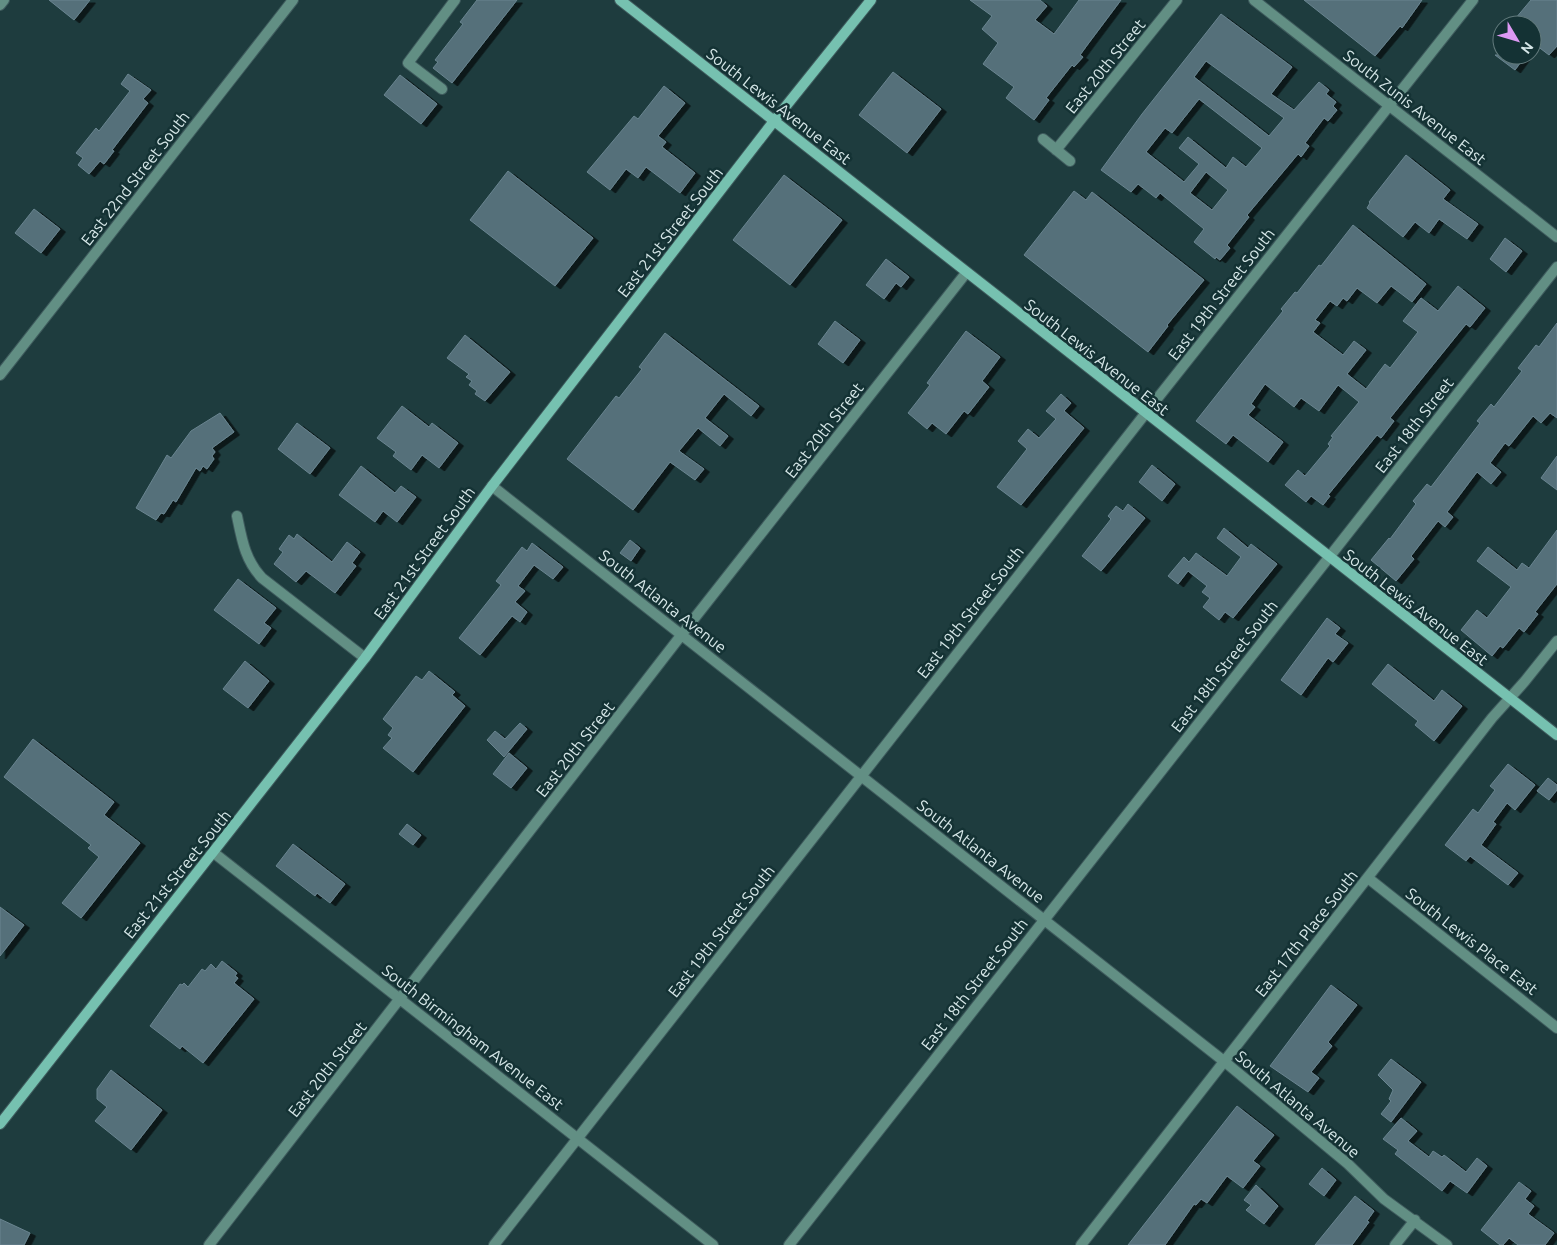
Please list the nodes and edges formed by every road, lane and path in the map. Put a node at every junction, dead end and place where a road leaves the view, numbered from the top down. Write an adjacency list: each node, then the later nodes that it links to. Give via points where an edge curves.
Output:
1 (4, 0): 9 (street)
2 (293, 0): 19 (street, East 22nd Street South)
3 (455, 0): 10 (street, via 408,63)
4 (620, 0): 12 (main road, South Lewis Avenue East)
5 (871, 0): 12 (main road, East 21st Street South)
6 (1177, 0): 14 (street, East 20th Street)
7 (1254, 0): 11 (street, South Zunis Avenue East)
8 (1473, 0): 11 (street, East 19th Street South)
9 (0, 5)
10 (442, 89)
11 (1389, 106): 16 (street, South Zunis Avenue East); 20 (street, East 19th Street South)
12 (774, 121): 18 (main road, South Lewis Avenue East); 21 (main road, East 21st Street South)
13 (1043, 139): 14 (street)
14 (1056, 150): 15 (street)
15 (1070, 161)
16 (1557, 237)
17 (1557, 267): 23 (street, East 18th Street)
18 (966, 273): 20 (main road, South Lewis Avenue East); 25 (street, East 20th Street)
19 (0, 375)
20 (1145, 414): 23 (main road, South Lewis Avenue East); 30 (street, East 19th Street South)
21 (492, 486): 25 (street, South Atlanta Avenue); 27 (main road, East 21st Street South)
22 (237, 516): 27 (street, via 245,551 256,573)
23 (1328, 558): 24 (street, East 18th Street); 28 (main road, South Lewis Avenue East)
24 (1294, 601): 33 (street, East 18th Street South)
25 (682, 635): 30 (street, South Atlanta Avenue); 34 (street, East 20th Street)
26 (1557, 642): 28 (street, East 17th Place South)
27 (365, 658): 31 (main road, East 21st Street South)
28 (1511, 698): 29 (main road, South Lewis Avenue East); 32 (street, East 17th Place South)
29 (1557, 735)
30 (861, 776): 33 (street, South Atlanta Avenue); 38 (street, East 19th Street South)
31 (214, 853): 34 (street, South Birmingham Avenue East); 37 (main road, East 21st Street South)
32 (1368, 878): 35 (street, South Lewis Place East); 36 (street, East 17th Place South)
33 (1044, 920): 36 (street, South Atlanta Avenue); 44 (street, East 18th Street South)
34 (400, 1000): 38 (street, South Birmingham Avenue East); 41 (street, East 20th Street)
35 (1557, 1028)
36 (1225, 1062): 39 (street, South Atlanta Avenue, via 1348,1164 1384,1199); 40 (street, East 17th Place South)
37 (0, 1124)
38 (577, 1137): 42 (street, East 19th Street South); 43 (street, South Birmingham Avenue East)
39 (1415, 1220): 45 (street); 46 (street, South Atlanta Avenue)
40 (1083, 1244)
41 (209, 1245)
42 (494, 1245)
43 (713, 1245)
44 (789, 1245)
45 (1395, 1245)
46 (1447, 1245)

